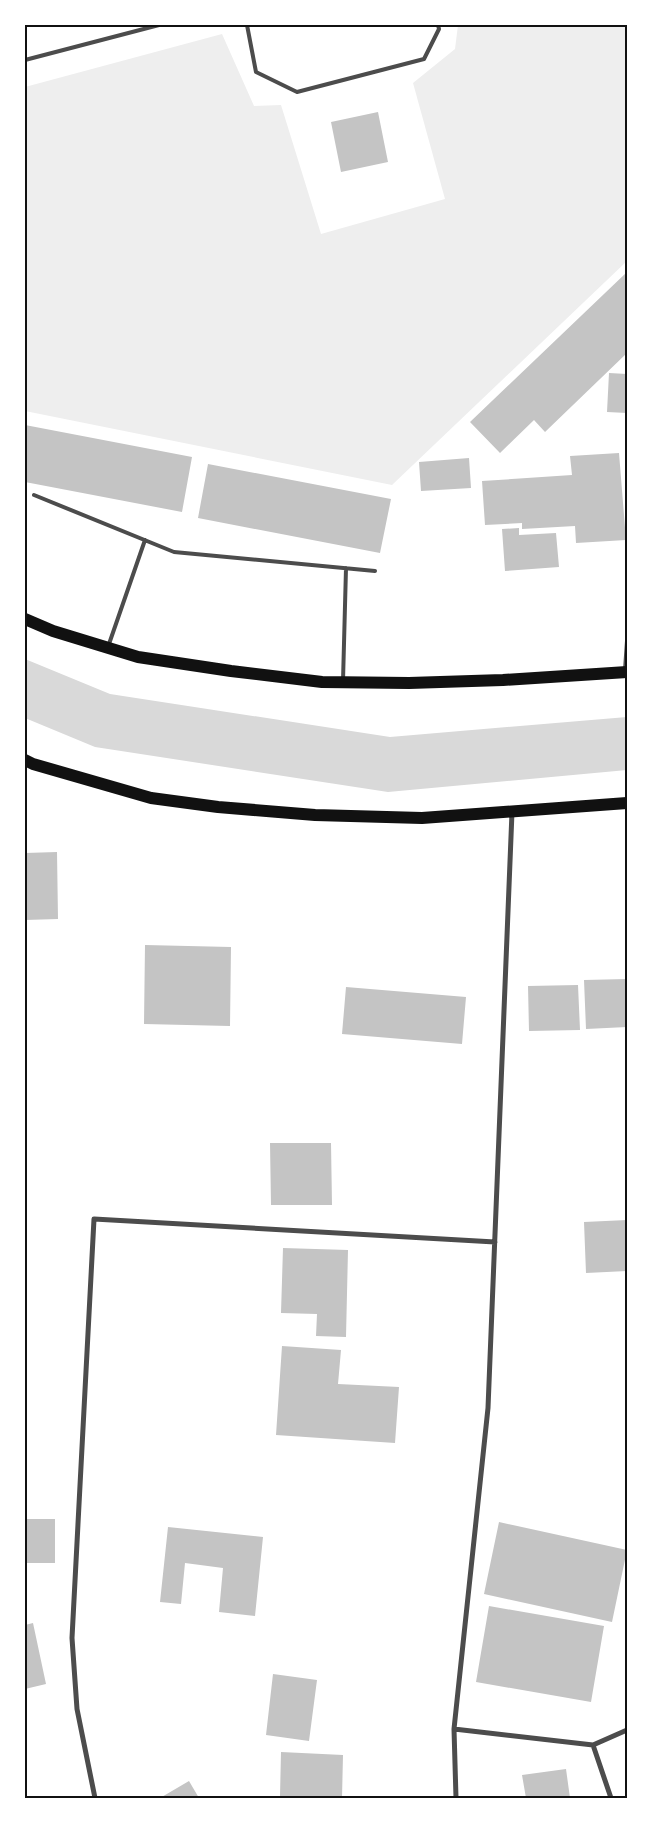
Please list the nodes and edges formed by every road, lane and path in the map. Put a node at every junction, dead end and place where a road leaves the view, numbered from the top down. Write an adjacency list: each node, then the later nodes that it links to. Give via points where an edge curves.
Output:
1 (159, 25): 4 (lane)
2 (247, 25): 3 (lane, via 256,72 297,92 424,59)
3 (438, 25)
4 (25, 60)
5 (34, 495): 6 (lane)
6 (145, 540): 7 (lane, via 174,552); 11 (lane)
7 (346, 568): 8 (lane); 13 (lane)
8 (375, 571)
9 (25, 619): 11 (main road)
10 (627, 641): 12 (lane)
11 (108, 648): 13 (main road, via 231,671)
12 (626, 672): 13 (main road, via 466,682)
13 (343, 682)
14 (25, 760): 16 (main road, via 152,798 218,807 413,818)
15 (627, 803): 16 (main road)
16 (512, 811): 17 (street)
17 (494, 1242): 18 (street, via 488,1408); 21 (street, via 94,1219 72,1638 77,1709)
18 (454, 1729): 20 (street); 22 (street)
19 (627, 1730): 20 (street)
20 (593, 1745): 23 (street)
21 (95, 1798)
22 (456, 1798)
23 (610, 1798)

